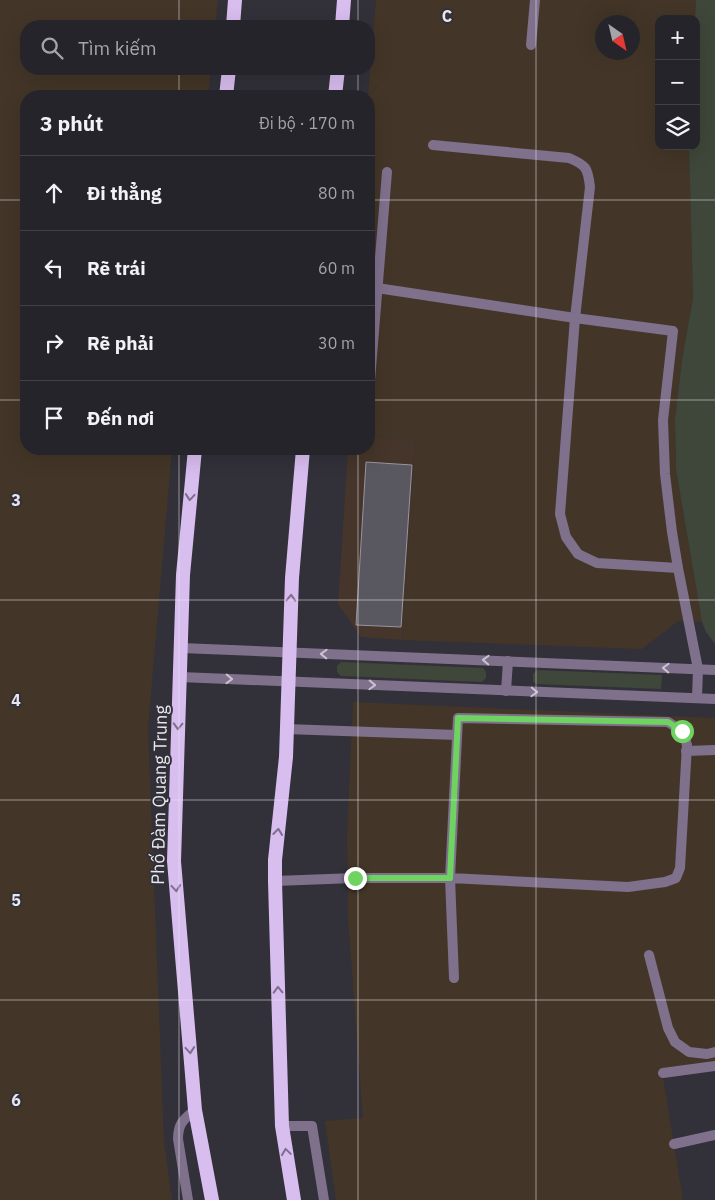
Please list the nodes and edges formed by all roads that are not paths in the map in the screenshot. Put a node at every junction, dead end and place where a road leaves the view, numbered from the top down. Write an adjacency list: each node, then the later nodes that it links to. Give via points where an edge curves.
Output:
1 (235, 0): 4 (highway)
2 (344, 0): 5 (highway)
3 (535, 0): 6 (street)
4 (233, 20)
5 (342, 20)
6 (531, 45)
7 (228, 75): 9 (highway)
8 (338, 75): 10 (highway)
9 (227, 90)
10 (336, 90)
11 (433, 145): 15 (street, via 569,158 582,163 589,172 590,187)
12 (387, 172): 13 (street)
13 (377, 288): 14 (street); 15 (street)
14 (375, 314)
15 (575, 318): 18 (street, via 673,331 663,420 665,474); 18 (street, via 560,514 566,537 578,554 598,563)
16 (194, 455): 19 (highway, Phố Đàm Quang Trung, one-way to 19, via 183,575)
17 (302, 455): 20 (highway, one-way to 17)
18 (678, 568): 22 (street)
19 (181, 648): 20 (street); 24 (highway, Phố Đàm Quang Trung)
20 (289, 652): 21 (street, one-way to 20); 25 (highway)
21 (508, 661): 22 (street, one-way to 21); 26 (street)
22 (698, 669): 23 (street); 27 (street)
23 (715, 670)
24 (180, 677): 25 (street, one-way to 25); 40 (highway, Phố Đàm Quang Trung, one-way to 40, via 174,861)
25 (288, 682): 26 (street, one-way to 26); 29 (highway)
26 (506, 691): 27 (street, one-way to 27)
27 (697, 698): 28 (street)
28 (715, 699)
29 (286, 728): 30 (street); 34 (highway, one-way to 29)
30 (457, 735): 32 (street, via 458,718 668,722 682,731); 33 (street)
31 (715, 750): 32 (street)
32 (686, 751): 33 (street, via 680,868 676,878 628,887)
33 (450, 878): 34 (street); 36 (street)
34 (275, 881): 41 (highway, one-way to 34)
35 (649, 955): 37 (street, via 668,1028 675,1042 689,1052)
36 (454, 978)
37 (715, 1052)
38 (715, 1066): 39 (street)
39 (664, 1073)
40 (195, 1110): 44 (street, via 178,1129); 45 (highway, Phố Đàm Quang Trung)
41 (282, 1126): 46 (highway, one-way to 41); 47 (street, via 312,1126)
42 (715, 1135): 43 (street)
43 (674, 1144)
44 (188, 1200)
45 (212, 1200)
46 (294, 1200)
47 (324, 1200)

